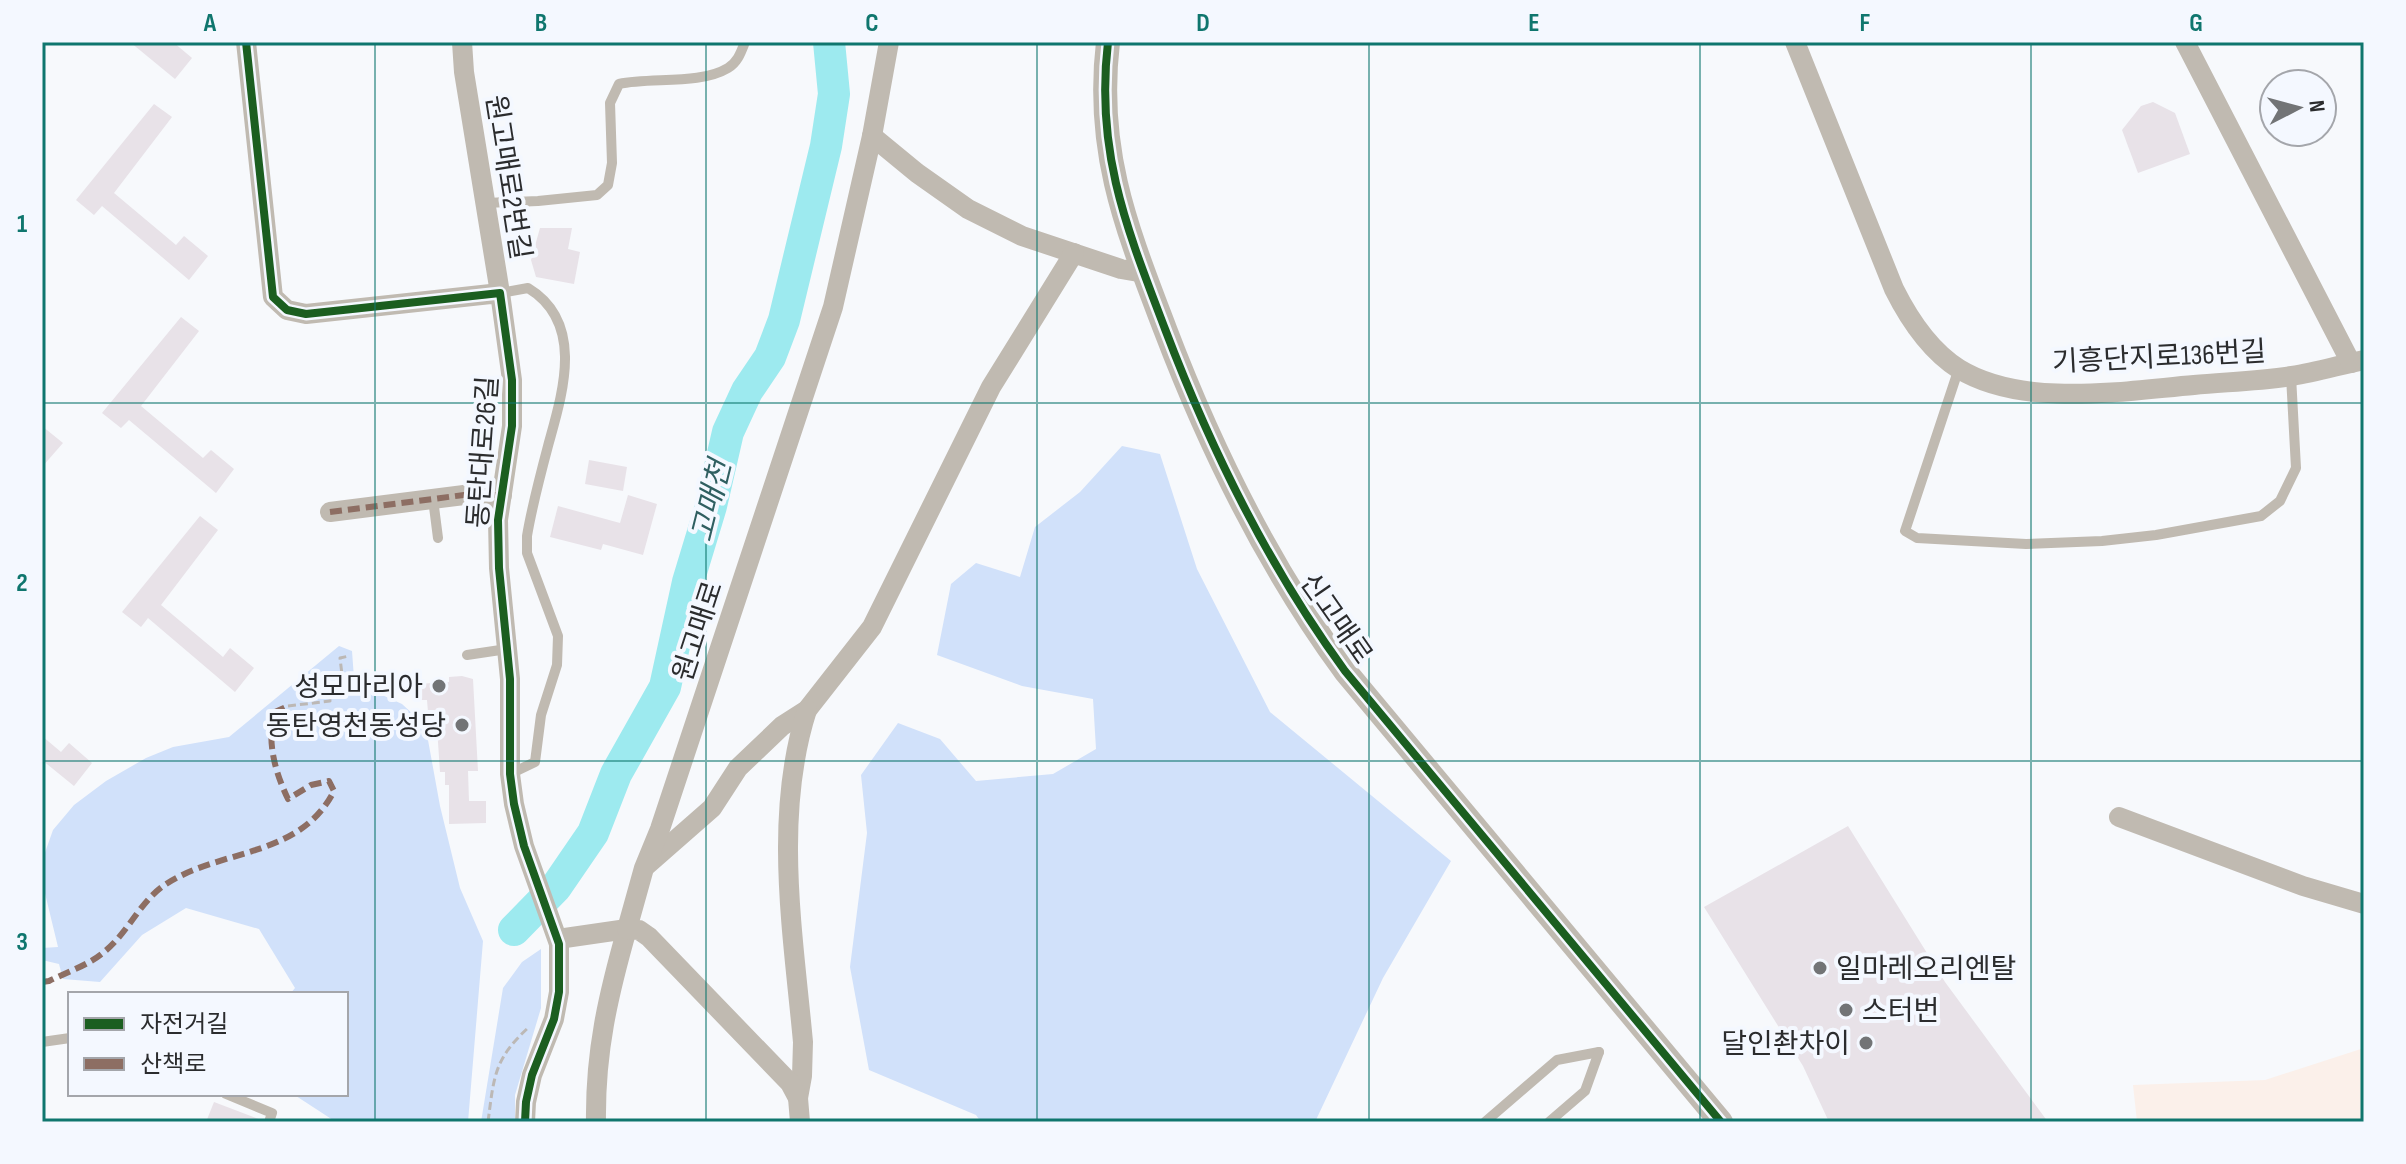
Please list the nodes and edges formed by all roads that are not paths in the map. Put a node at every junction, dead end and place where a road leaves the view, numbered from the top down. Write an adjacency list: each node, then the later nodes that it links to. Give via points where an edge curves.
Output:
1 (246, 42): 12 (street, via 273,297 287,310 306,314)
2 (462, 42): 9 (street, 원고매로2번길)
3 (745, 42): 9 (lane, via 740,57 714,73 619,84 610,103 608,185 597,195)
4 (889, 42): 8 (street, 원고매로)
5 (1108, 42): 11 (street, 신고매로, via 1104,95 1111,162)
6 (1795, 42): 14 (street, 기흥단지로136번길, via 1894,289 1909,318)
7 (2185, 42): 13 (street)
8 (872, 136): 10 (street, via 968,209 1022,236); 25 (street, 원고매로, via 833,307)
9 (485, 203): 12 (street, 원고매로2번길)
10 (1074, 253): 11 (street); 22 (street, via 991,387 872,627)
11 (1144, 273): 39 (street, 신고매로, via 1202,422 1257,534 1314,629)
12 (500, 293): 16 (street, 동탄대로26길, via 512,380); 23 (lane, 원고매로2번길, via 528,288 539,295 555,316 565,352 565,381 527,536 527,553 558,636 557,665 541,715 535,762)
13 (2358, 362): 15 (street, 기흥단지로136번길)
14 (1959, 368): 15 (street, 기흥단지로136번길, via 1991,383 2085,394); 15 (lane, via 1905,531 1917,538 2026,544 2102,541 2261,516 2280,501 2296,468)
15 (2291, 376)
16 (502, 495): 17 (street); 20 (street, 동탄대로26길, via 499,568)
17 (433, 499): 18 (street); 19 (lane)
18 (330, 512)
19 (438, 538)
20 (507, 649): 21 (lane); 23 (street, 동탄대로26길)
21 (467, 655)
22 (807, 710): 25 (street, via 738,768 712,808); 32 (street, via 796,745 788,835 803,1042)
23 (510, 774): 28 (street, 동탄대로26길, via 529,862)
24 (2119, 817): 26 (street)
25 (644, 868): 27 (street, 원고매로)
26 (2364, 904)
27 (627, 929): 28 (street); 32 (street, via 649,937 790,1083); 35 (street, via 606,1003)
28 (556, 934): 34 (street, via 559,992 532,1075)
29 (68, 1038): 30 (lane)
30 (42, 1042)
31 (231, 1096): 33 (lane, via 272,1113)
32 (798, 1098): 36 (street)
33 (269, 1122)
34 (525, 1122)
35 (596, 1122)
36 (800, 1122)
37 (1485, 1122): 38 (lane, via 1557,1060 1599,1052 1585,1091)
38 (1549, 1122)
39 (1721, 1122)

